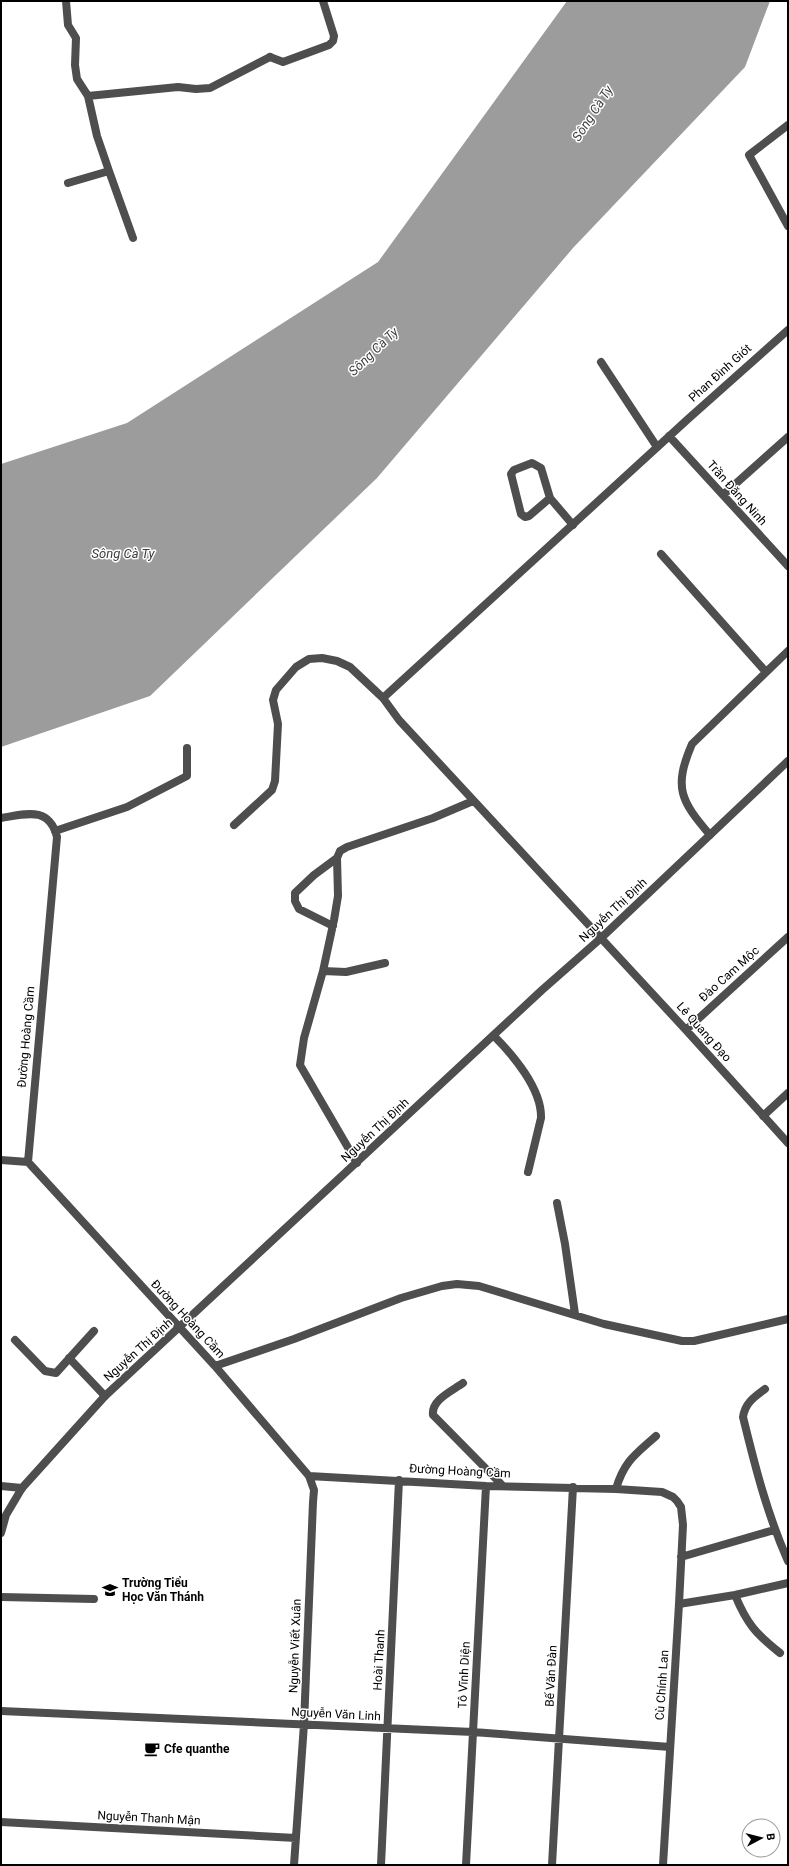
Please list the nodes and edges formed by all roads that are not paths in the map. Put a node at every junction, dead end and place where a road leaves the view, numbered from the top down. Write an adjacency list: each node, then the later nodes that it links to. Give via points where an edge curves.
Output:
1 (66, 1): 3 (street, via 68,25 76,38 77,79)
2 (323, 1): 3 (street, via 334,36 329,44 283,62 270,57 210,88 178,87)
3 (88, 96): 5 (street, via 97,136)
4 (788, 125): 7 (street, via 749,155)
5 (109, 171): 6 (street); 8 (street)
6 (68, 184)
7 (788, 226)
8 (134, 238)
9 (788, 330): 11 (street, Phan Đình Giót)
10 (601, 362): 13 (street)
11 (669, 436): 13 (street, Phan Đình Giót); 14 (street, Trần Đăng Ninh)
12 (788, 437): 14 (street)
13 (657, 447): 16 (street, Phan Đình Giót)
14 (723, 495): 18 (street, Trần Đăng Ninh)
15 (550, 498): 15 (street, via 525,518 521,514 511,474 514,470 532,463 537,465 541,468); 16 (street)
16 (573, 525): 21 (street, Phan Đình Giót)
17 (661, 554): 20 (street)
18 (788, 566)
19 (788, 651): 20 (street)
20 (766, 672): 28 (street, via 692,744 685,760 683,799)
21 (383, 698): 24 (street, Lê Quang Đạo, via 399,720); 26 (street, Lê Quang Đạo, via 350,667 337,661 309,659 296,667 276,690 273,700 278,724 275,781 272,790)
22 (187, 748): 27 (street, via 187,776 127,807)
23 (788, 761): 28 (street, Nguyễn Thị Định)
24 (473, 801): 29 (street, via 433,818 347,846 340,851); 32 (street, Lê Quang Đạo)
25 (1, 818): 27 (street, via 29,814 44,816 54,826)
26 (234, 825)
27 (55, 831): 41 (street, Đường Hoàng Cầm, via 57,837)
28 (710, 835): 32 (street, Nguyễn Thị Định)
29 (338, 858): 30 (street, via 338,896); 30 (street, via 295,893 299,909)
30 (333, 926): 34 (street)
31 (788, 936): 35 (street, Đào Cam Mộc)
32 (600, 939): 35 (street, Lê Quang Đạo); 36 (street, Nguyễn Thị Định)
33 (385, 963): 34 (street, via 352,971)
34 (323, 971): 42 (street, via 304,1038 300,1065)
35 (686, 1030): 38 (street, Lê Quang Đạo)
36 (494, 1036): 42 (street, Nguyễn Thị Định); 43 (street, via 521,1067 542,1110)
37 (788, 1093): 38 (street)
38 (763, 1116): 39 (street, Lê Quang Đạo)
39 (788, 1143)
40 (1, 1160): 41 (street)
41 (28, 1162): 47 (street, Đường Hoàng Cầm)
42 (357, 1163): 47 (street, Nguyễn Thị Định)
43 (528, 1172)
44 (557, 1203): 45 (street)
45 (575, 1314): 46 (street, via 604,1324 682,1341 694,1341); 51 (street, via 479,1286 442,1286 401,1298)
46 (788, 1319)
47 (180, 1328): 51 (street, Đường Hoàng Cầm); 54 (street, Nguyễn Thị Định)
48 (94, 1332): 50 (street)
49 (15, 1340): 50 (street, via 45,1371 56,1373)
50 (69, 1358): 54 (street)
51 (215, 1366): 56 (street, Đường Hoàng Cầm)
52 (463, 1382): 60 (street, via 436,1402 432,1409 433,1415)
53 (765, 1389): 65 (street, via 744,1408 743,1417)
54 (105, 1396): 62 (street, Nguyễn Thị Định)
55 (656, 1436): 63 (street, via 628,1462 620,1473)
56 (309, 1476): 57 (street, Đường Hoàng Cầm); 76 (street, Nguyễn Viết Xuân, via 314,1490)
57 (399, 1480): 59 (street, Đường Hoàng Cầm); 77 (street, Hoài Thanh)
58 (1, 1486): 62 (street)
59 (486, 1486): 60 (street, Đường Hoàng Cầm); 78 (street, Tô Vĩnh Diện)
60 (503, 1486): 61 (street, Đường Hoàng Cầm)
61 (573, 1487): 63 (street, Đường Hoàng Cầm); 79 (street, Bế Văn Đàn)
62 (22, 1488): 66 (street, Nguyễn Thị Định, via 6,1515)
63 (616, 1489): 64 (street, Đường Hoàng Cầm, via 662,1492 673,1497)
64 (681, 1507): 67 (street, Cù Chính Lan)
65 (774, 1530): 67 (street); 68 (street)
66 (1, 1533)
67 (681, 1557): 73 (street, Cù Chính Lan)
68 (788, 1561)
69 (788, 1583): 70 (street)
70 (735, 1595): 73 (street); 74 (street, via 750,1627)
71 (1, 1597): 72 (street)
72 (94, 1599)
73 (679, 1604): 80 (street, Cù Chính Lan)
74 (780, 1653)
75 (1, 1711): 76 (street, Nguyễn Văn Linh)
76 (304, 1724): 77 (street, Nguyễn Văn Linh); 82 (street, Nguyễn Viết Xuân)
77 (388, 1729): 78 (street, Nguyễn Văn Linh); 84 (street, Hoài Thanh)
78 (473, 1732): 79 (street, Nguyễn Văn Linh); 85 (street, Tô Vĩnh Diện)
79 (559, 1738): 80 (street, Nguyễn Văn Linh); 86 (street, Bế Văn Đàn)
80 (670, 1748): 87 (street, Cù Chính Lan)
81 (1, 1822): 82 (street, Nguyễn Thanh Mận)
82 (296, 1838): 83 (street, Nguyễn Viết Xuân)
83 (294, 1865)
84 (381, 1865)
85 (466, 1865)
86 (552, 1865)
87 (663, 1865)

